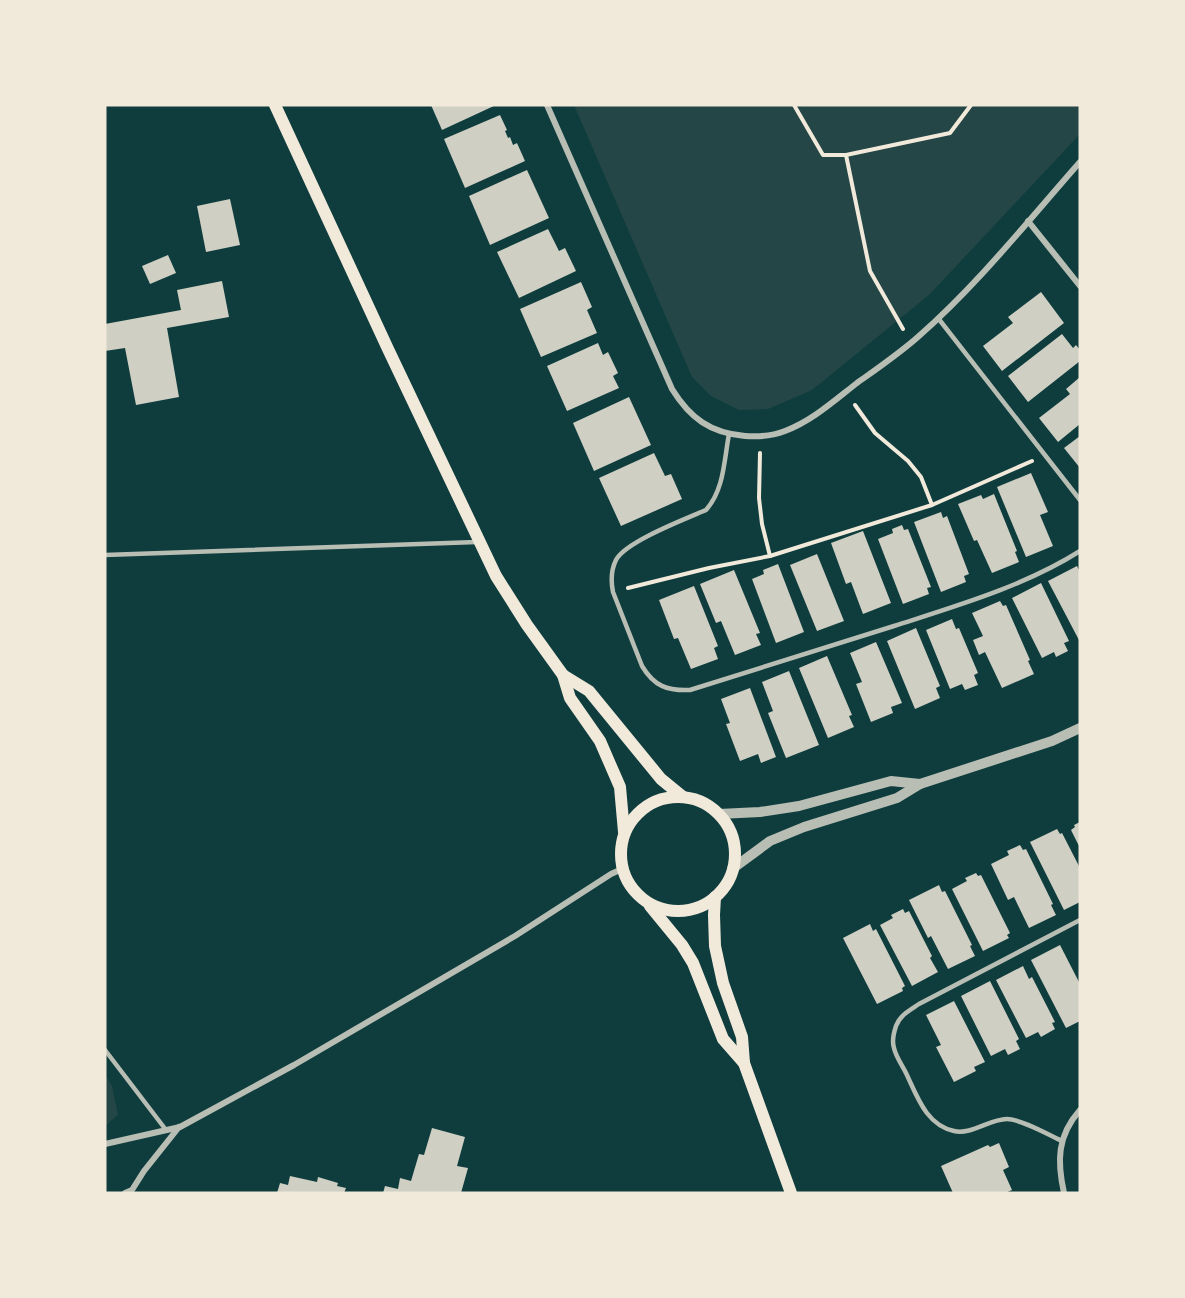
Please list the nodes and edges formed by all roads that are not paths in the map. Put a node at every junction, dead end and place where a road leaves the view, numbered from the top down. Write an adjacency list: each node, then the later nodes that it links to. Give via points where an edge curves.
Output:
1 (275, 105): 9 (main road)
2 (547, 105): 7 (street, via 672,389 700,421)
3 (1080, 162): 4 (street)
4 (1028, 221): 5 (street); 6 (street)
5 (1080, 286)
6 (938, 318): 7 (street, via 814,416 785,432 761,437); 8 (lane)
7 (729, 435): 10 (lane, via 721,482 713,502 706,510 623,550 612,572 613,592 642,666 656,683 676,691 690,690 986,596)
8 (1080, 500)
9 (480, 542): 11 (lane); 12 (main road, via 496,576)
10 (1080, 551)
11 (105, 555)
12 (562, 675): 15 (main road, via 589,691 662,779); 17 (main road, via 570,698 600,741 620,787)
13 (1080, 728): 14 (street, via 1052,741)
14 (920, 784): 16 (street, via 891,781 799,806); 19 (street, via 897,798 804,827 770,842)
15 (683, 797): 16 (main road, via 707,804); 17 (main road, via 659,799 644,807)
16 (719, 814): 19 (main road, via 734,843)
17 (624, 832): 18 (main road, via 620,848)
18 (622, 869): 21 (main road); 26 (street, via 515,936)
19 (732, 869): 20 (main road)
20 (715, 897): 21 (main road, via 696,908 680,911); 24 (main road, via 715,946 742,1037)
21 (648, 903): 24 (main road, via 693,963 723,1039)
22 (1080, 920): 28 (lane, via 905,1012 897,1023 893,1047 923,1109 942,1127 963,1132 1008,1119)
23 (105, 1050): 27 (lane)
24 (744, 1063): 31 (main road)
25 (1080, 1110): 28 (street)
26 (180, 1127): 27 (street); 30 (street, via 132,1190)
27 (166, 1130): 29 (street)
28 (1062, 1141): 32 (street, via 1059,1157)
29 (105, 1144)
30 (125, 1193)
31 (791, 1193)
32 (1064, 1193)

